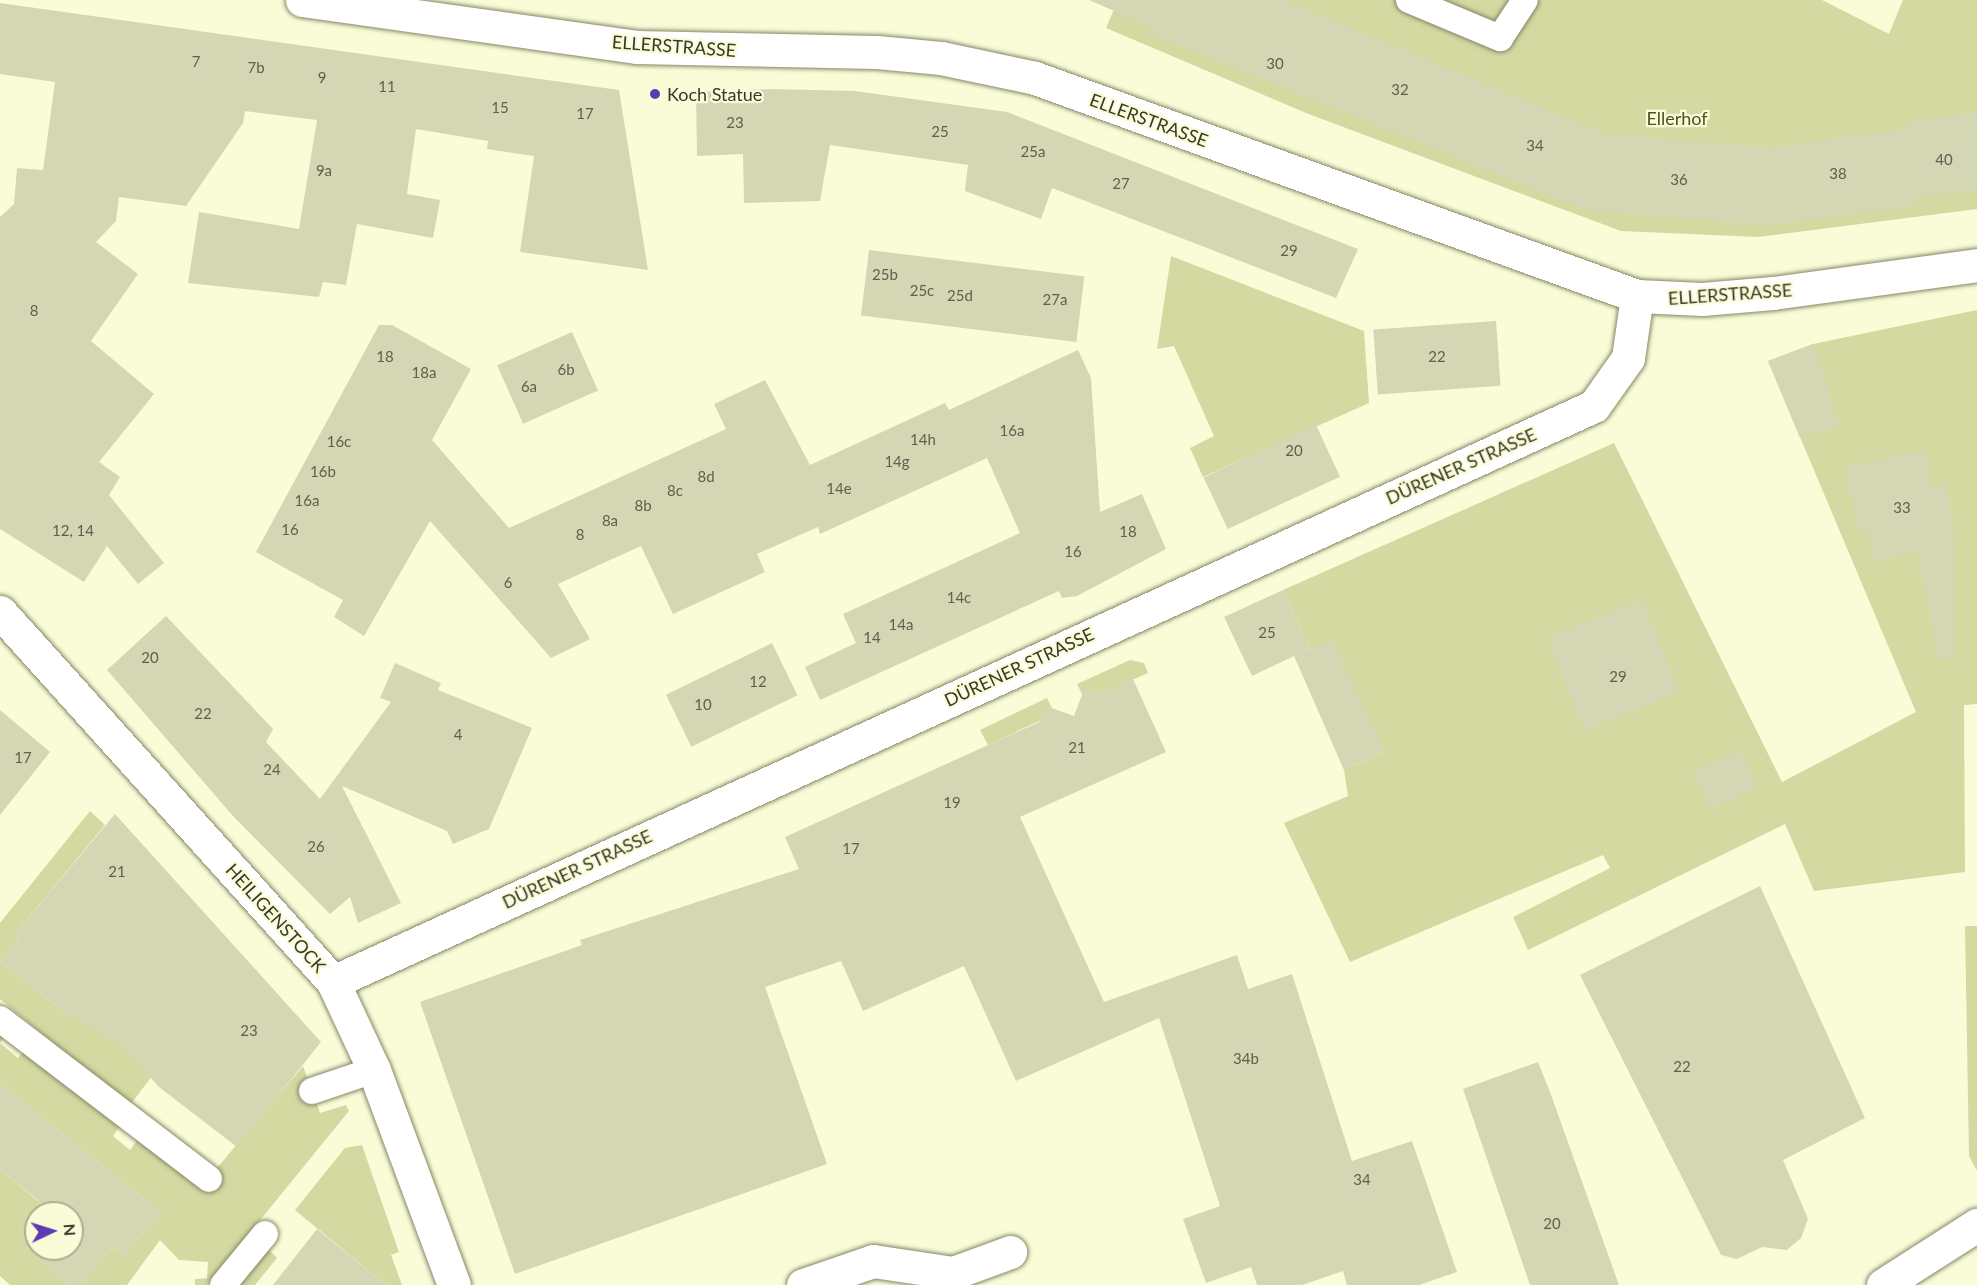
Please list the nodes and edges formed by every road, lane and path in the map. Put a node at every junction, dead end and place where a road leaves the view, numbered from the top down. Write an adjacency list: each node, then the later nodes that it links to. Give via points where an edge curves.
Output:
1 (302, 0): 5 (street, ELLERSTRASSE, via 636,47 877,52 941,58 1035,78)
2 (1409, 0): 3 (lane, via 1500,38)
3 (1525, 0)
4 (1977, 264): 5 (street, ELLERSTRASSE, via 1773,293 1702,299)
5 (1637, 296): 7 (street, DÜRENER STRASSE, via 1628,358 1594,406)
6 (0, 612): 7 (street, HEILIGENSTOCK)
7 (333, 982): 9 (street, HEILIGENSTOCK)
8 (0, 1019): 11 (lane)
9 (374, 1070): 10 (lane); 16 (street, HEILIGENSTOCK)
10 (312, 1091)
11 (209, 1179)
12 (1977, 1225): 18 (street)
13 (265, 1234): 15 (lane)
14 (1010, 1252): 17 (street, via 953,1273 873,1261)
15 (223, 1285)
16 (454, 1285)
17 (803, 1285)
18 (1883, 1285)

